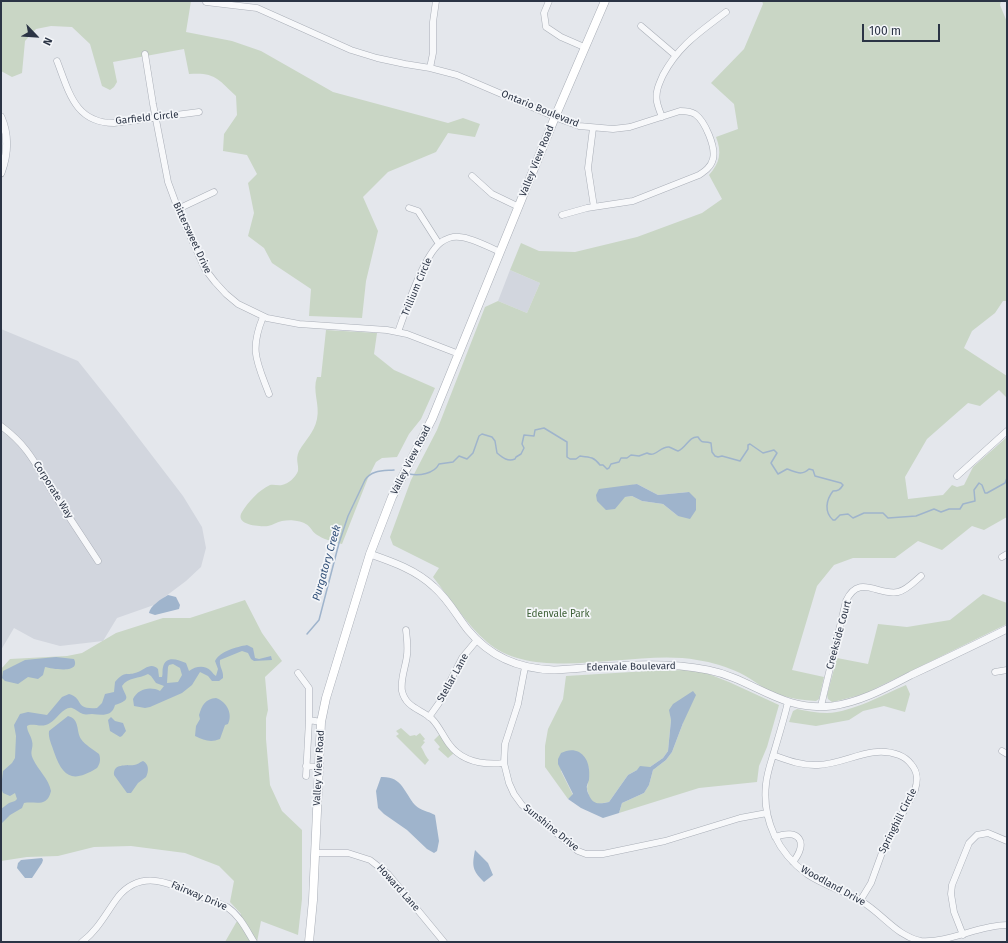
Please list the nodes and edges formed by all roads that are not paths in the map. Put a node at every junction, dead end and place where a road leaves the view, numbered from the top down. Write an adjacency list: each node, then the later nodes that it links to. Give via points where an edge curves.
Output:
1 (256, 1): 6 (street)
2 (436, 1): 13 (street)
3 (549, 1): 9 (street, via 544,13 546,27)
4 (605, 1): 9 (main road, Valley View Road)
5 (206, 2): 6 (street, Ontario Boulevard)
6 (257, 8): 13 (street, Ontario Boulevard, via 351,50 384,60)
7 (726, 12): 11 (street, via 692,38)
8 (641, 26): 11 (street)
9 (584, 48): 16 (main road, Valley View Road)
10 (146, 54): 18 (street, Bittersweet Drive)
11 (675, 55): 17 (street, via 657,93)
12 (57, 61): 18 (street, Garfield Circle, via 74,103 87,116 106,123)
13 (430, 68): 16 (street, Ontario Boulevard, via 476,82)
14 (200, 112): 18 (street, Garfield Circle)
15 (1, 117): 20 (street, via 7,143)
16 (555, 117): 19 (street, Ontario Boulevard); 23 (main road, Valley View Road)
17 (662, 117): 19 (street, Ontario Boulevard, via 630,127); 24 (street, Ontario Boulevard, via 687,111 700,119 714,152 710,166 699,175 633,201)
18 (156, 118): 25 (street, Bittersweet Drive, via 168,182)
19 (593, 128): 24 (street, via 588,168)
20 (1, 173)
21 (472, 176): 23 (street, via 492,194)
22 (214, 192): 25 (street)
23 (519, 207): 29 (main road, Valley View Road)
24 (594, 207): 27 (street, Ontario Boulevard)
25 (178, 208): 30 (street, Bittersweet Drive, via 205,269 215,282 238,304)
26 (409, 208): 28 (street, via 418,211)
27 (562, 215)
28 (439, 244): 29 (street, via 446,239 460,237); 31 (street, Trillium Circle, via 423,268)
29 (500, 252): 32 (main road, Valley View Road)
30 (263, 317): 31 (street, Bittersweet Drive, via 294,323); 33 (street, via 257,332 255,348 258,365)
31 (398, 332): 32 (street, Bittersweet Drive)
32 (459, 354): 37 (main road, Valley View Road, via 432,419 392,497)
33 (269, 394)
34 (1, 426): 38 (street, Corporate Way, via 33,457)
35 (1007, 431): 36 (street)
36 (958, 476)
37 (370, 554): 42 (street, Edenvale Boulevard, via 408,569 426,580 444,597); 51 (main road, Valley View Road, via 326,698)
38 (98, 561)
39 (921, 576): 48 (street, Creekside Court, via 901,591 889,592 863,587 852,591 846,601)
40 (1007, 629): 48 (street, Edenvale Boulevard, via 870,695 847,703)
41 (406, 630): 49 (street, via 407,654 402,689 411,706)
42 (477, 640): 43 (street, Edenvale Boulevard, via 500,657); 49 (street, Stellar Lane, via 462,658 440,703)
43 (525, 667): 47 (street, Edenvale Boulevard, via 554,670 655,664 692,667 728,676); 53 (street, Sunshine Drive, via 518,704 505,744)
44 (1007, 670): 45 (street)
45 (995, 672)
46 (298, 673): 50 (street, via 310,692)
47 (788, 702): 48 (street, Edenvale Boulevard); 52 (street, Woodland Drive)
48 (821, 706)
49 (429, 717): 53 (street, via 458,753 485,764)
50 (310, 720): 51 (street); 54 (street)
51 (322, 722): 55 (main road, Valley View Road)
52 (773, 755): 57 (street, Woodland Drive, via 766,783); 64 (street, Springhill Circle, via 817,766 862,754 883,752 904,758 914,768 917,775 915,790 882,850 871,882)
53 (504, 763): 60 (street, Sunshine Drive, via 508,782 522,805 571,846 586,854 595,855)
54 (306, 766): 55 (street); 56 (street)
55 (319, 767): 61 (main road, Valley View Road)
56 (306, 776)
57 (767, 814): 58 (street, Woodland Drive); 60 (street, Sunshine Drive, via 740,818)
58 (775, 837): 63 (street, Woodland Drive); 63 (street, via 783,834 798,837 801,849)
59 (1007, 841): 66 (street, via 988,833 977,835 969,843 952,885 951,894 954,912)
60 (626, 850): 62 (street)
61 (316, 853): 69 (main road, Valley View Road); 70 (street, Howard Lane, via 359,856 379,866)
62 (627, 858)
63 (793, 862): 64 (street, Woodland Drive, via 808,875)
64 (860, 900): 66 (street, Woodland Drive, via 911,938 933,941)
65 (1007, 925): 66 (street, Woodland Drive, via 992,926)
66 (963, 935)
67 (82, 942): 68 (street, Fairway Drive, via 99,926 127,888 152,880 171,884 227,907 237,916)
68 (254, 942)
69 (309, 942)
70 (444, 942)

